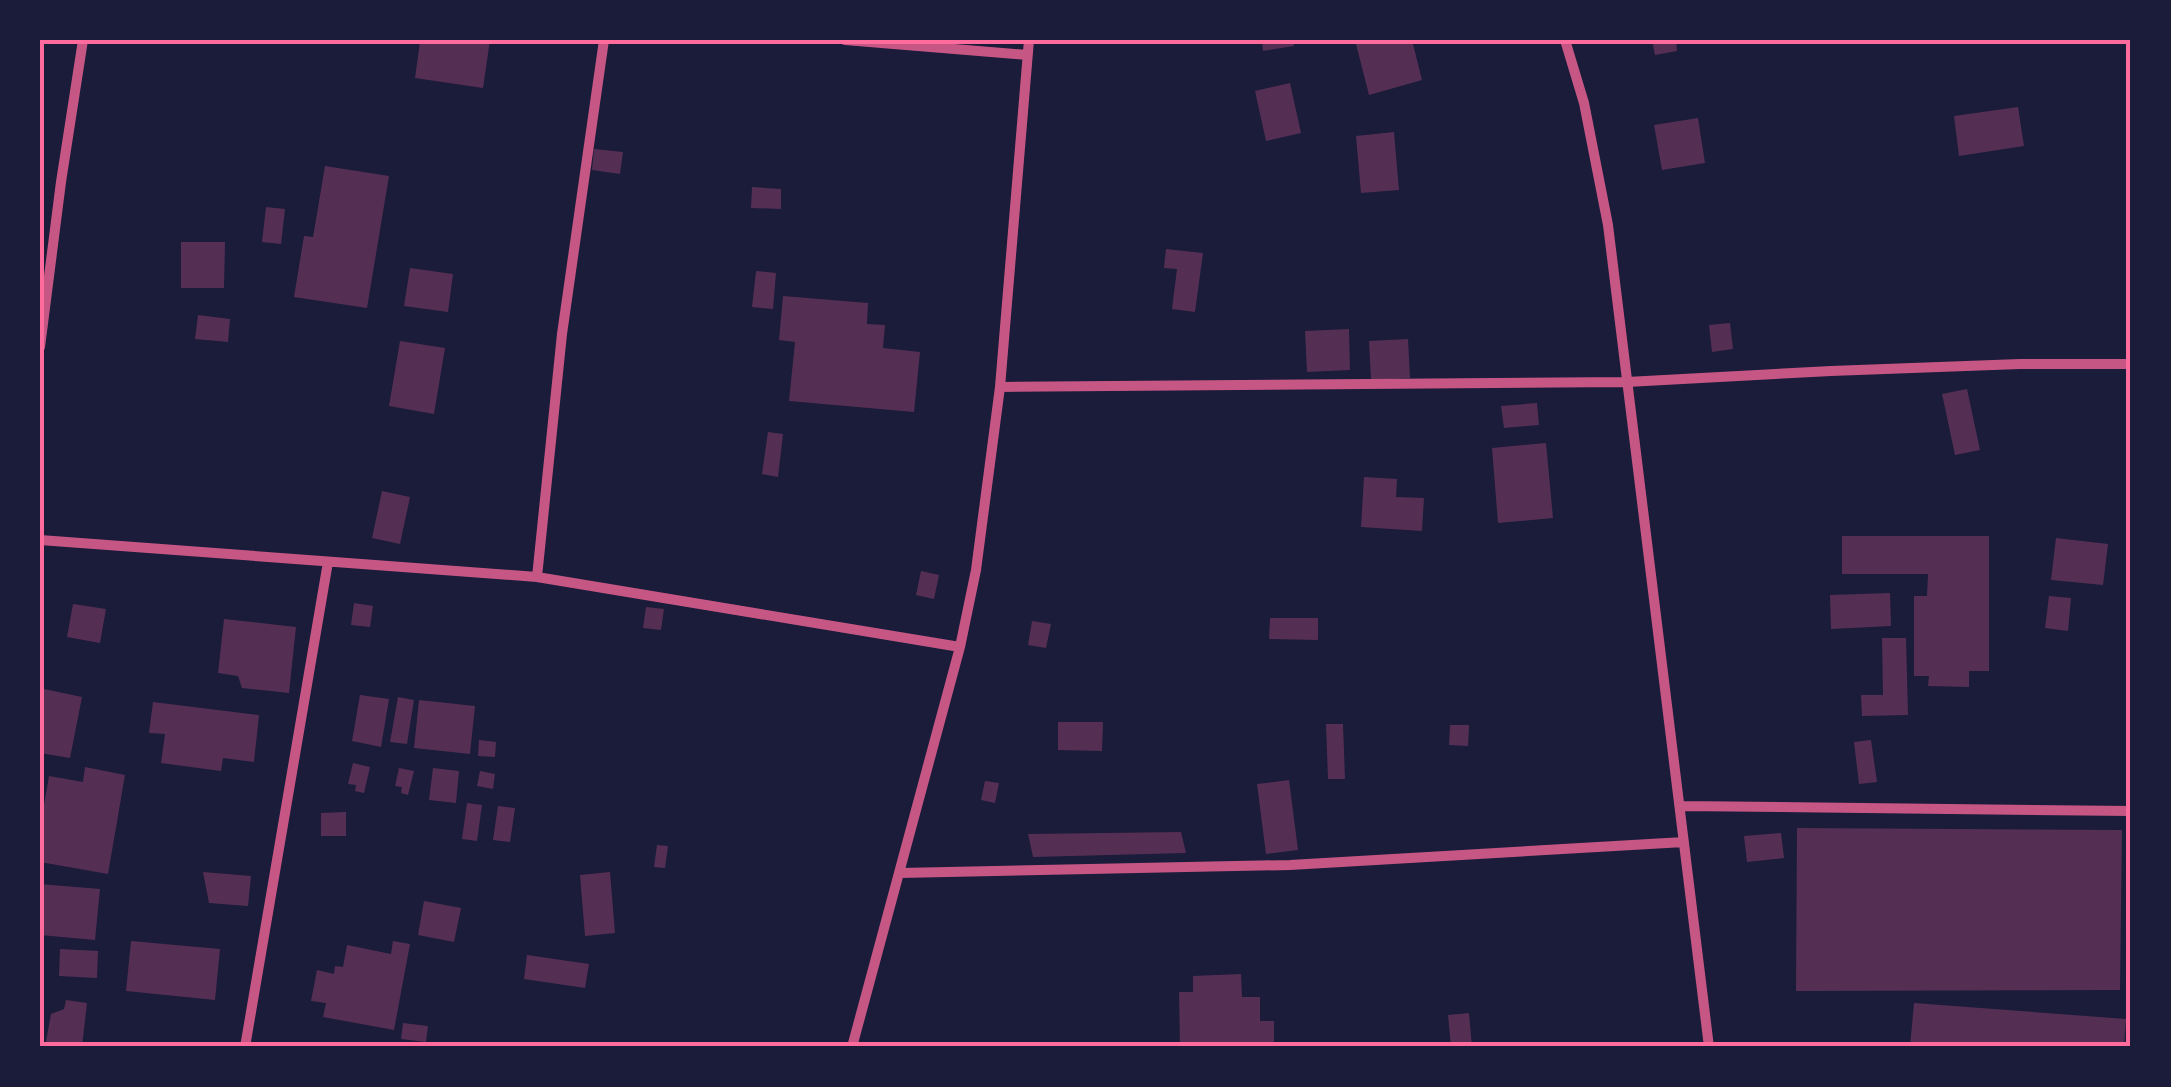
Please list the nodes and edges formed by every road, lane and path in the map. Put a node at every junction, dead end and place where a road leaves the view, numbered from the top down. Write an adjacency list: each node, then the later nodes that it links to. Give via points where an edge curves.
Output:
1 (83, 40): 7 (street)
2 (604, 40): 13 (street, via 562,334)
3 (844, 40): 6 (street)
4 (1029, 40): 6 (street)
5 (1565, 40): 9 (street, via 1608,225)
6 (1027, 55): 10 (street)
7 (40, 347)
8 (2131, 364): 9 (street)
9 (1627, 382): 10 (street); 15 (street)
10 (1000, 387): 14 (street)
11 (40, 540): 12 (street)
12 (328, 562): 13 (street); 19 (street)
13 (537, 578): 14 (street)
14 (960, 647): 18 (street)
15 (1680, 806): 16 (street); 17 (street)
16 (2131, 811)
17 (1684, 842): 18 (street, via 1290,865); 21 (street)
18 (900, 873): 20 (street)
19 (245, 1047)
20 (852, 1047)
21 (1710, 1047)

